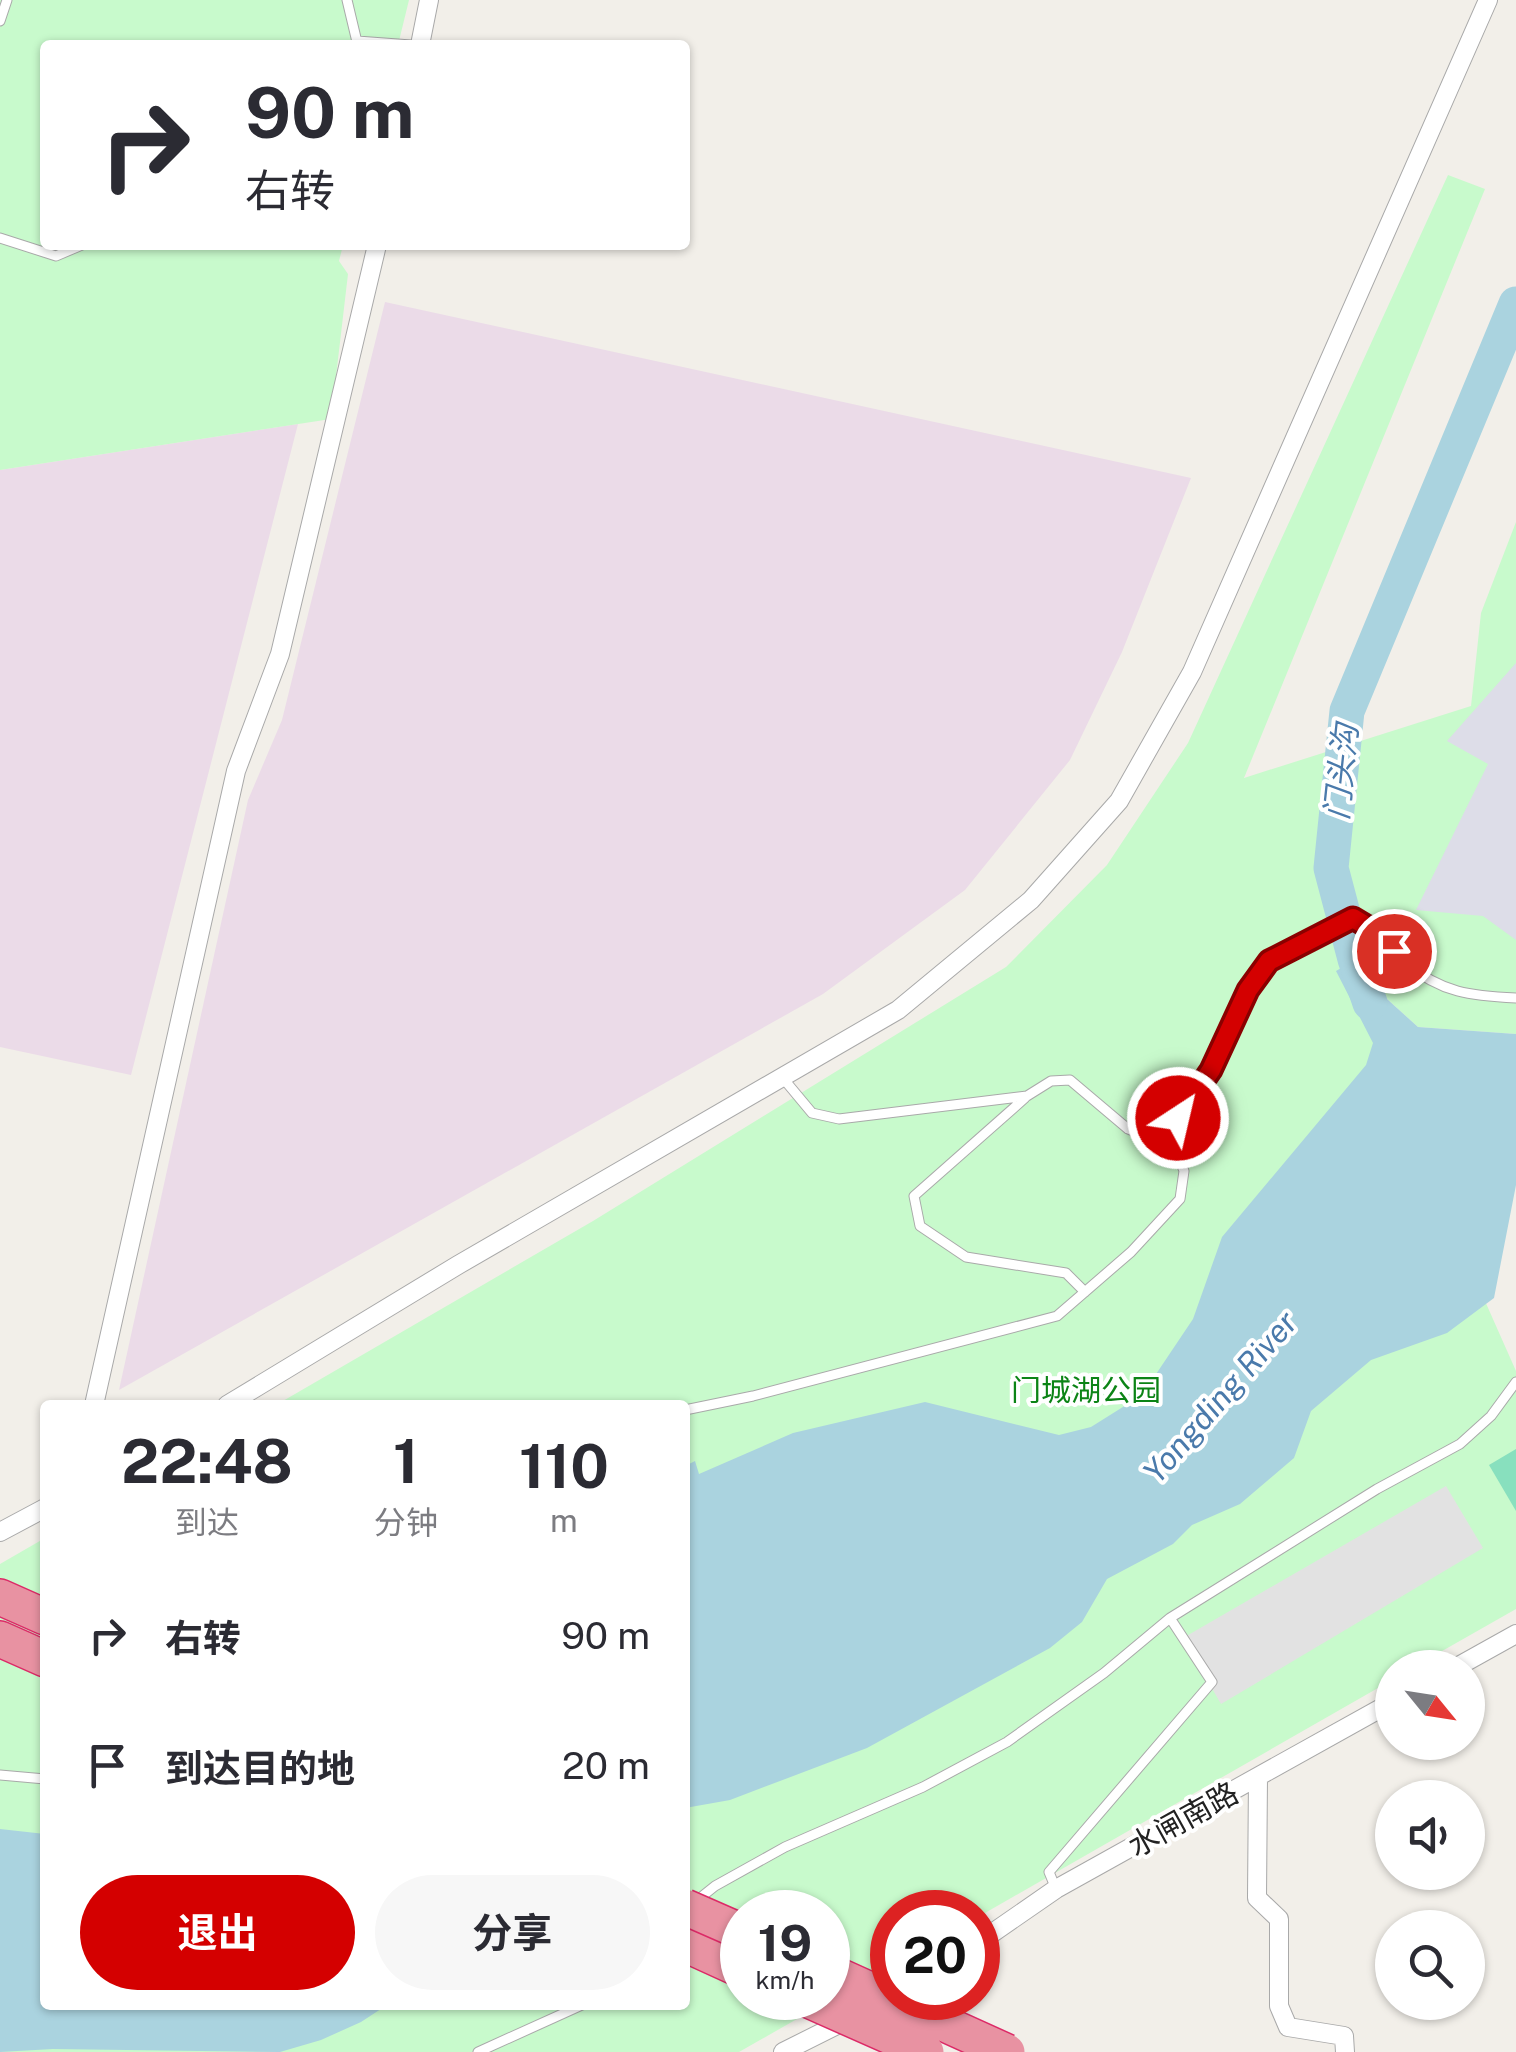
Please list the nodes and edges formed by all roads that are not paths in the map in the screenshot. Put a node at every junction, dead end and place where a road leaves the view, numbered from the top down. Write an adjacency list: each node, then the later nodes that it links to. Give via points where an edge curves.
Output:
1 (6, 0): 5 (lane)
2 (347, 0): 6 (lane)
3 (429, 0): 7 (street)
4 (1488, 0): 12 (street, via 1192,672 1119,801 1031,900 898,1010)
5 (0, 22)
6 (356, 40)
7 (421, 40)
8 (0, 238): 9 (lane, via 56,256)
9 (70, 250)
10 (376, 250): 17 (street, via 280,654 236,770)
11 (1516, 998): 14 (lane, via 1453,992 1353,918 1269,961 1211,1070)
12 (782, 1077): 13 (lane, via 812,1113 839,1118); 18 (street)
13 (1028, 1096): 14 (lane, via 1070,1080 1128,1130); 15 (lane, via 914,1196 920,1226 966,1257 1066,1272)
14 (1162, 1142): 15 (lane, via 1176,1150 1184,1171 1180,1200)
15 (1084, 1292): 19 (lane, via 1057,1316)
16 (1516, 1382): 24 (lane, via 1460,1444)
17 (95, 1400)
18 (236, 1400)
19 (690, 1409)
20 (40, 1511): 21 (street)
21 (0, 1532)
22 (0, 1597): 23 (highway)
23 (40, 1616)
24 (1170, 1618): 33 (lane, via 1212,1682 1049,1872); 34 (lane, via 1007,1742 785,1847)
25 (1516, 1634): 27 (street)
26 (0, 1638): 28 (highway)
27 (1485, 1651)
28 (40, 1656)
29 (1375, 1712): 31 (street, 水闸南路)
30 (0, 1775): 32 (lane)
31 (1258, 1777): 33 (street, 水闸南路); 48 (street, via 1258,1898 1279,1918 1279,2006 1288,2026 1344,2036)
32 (40, 1779)
33 (1056, 1889): 37 (street, 水闸南路)
34 (690, 1904)
35 (690, 1910): 36 (highway, bridge)
36 (720, 1923)
37 (1000, 1928)
38 (690, 1946): 39 (highway)
39 (720, 1960)
40 (850, 1981): 47 (highway, bridge)
41 (870, 2009): 45 (street)
42 (571, 2010): 44 (lane)
43 (850, 2018): 46 (highway, bridge)
44 (478, 2052)
45 (783, 2052)
46 (926, 2052)
47 (1007, 2052)
48 (1345, 2052)

